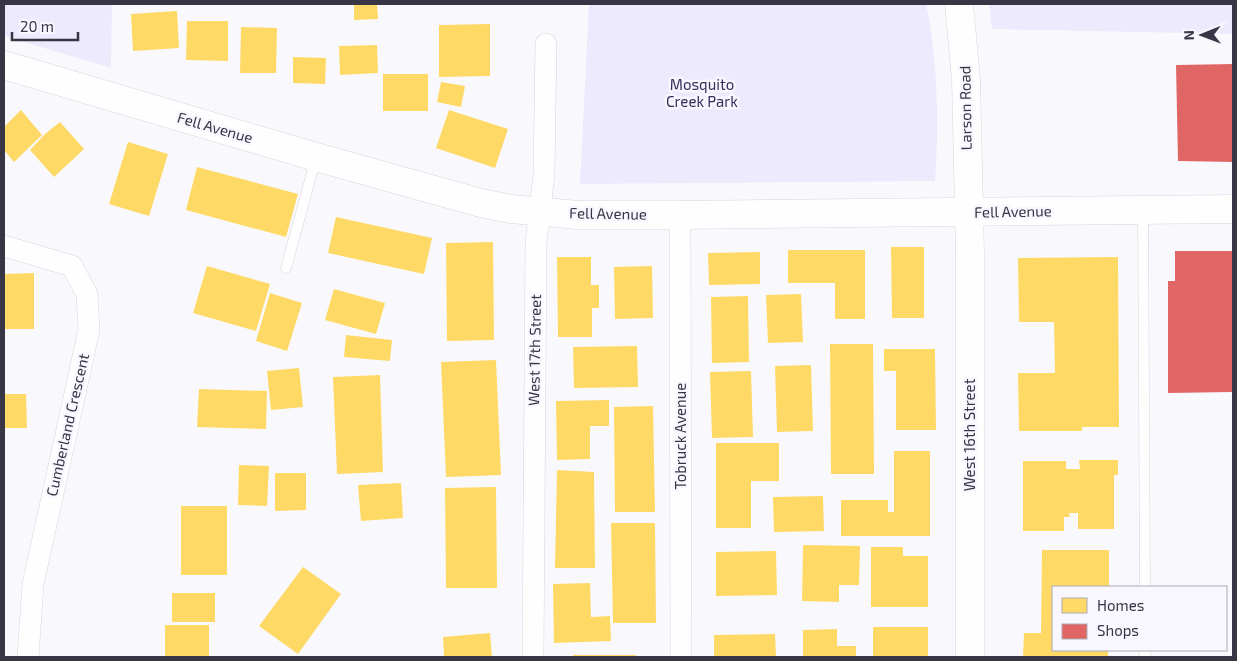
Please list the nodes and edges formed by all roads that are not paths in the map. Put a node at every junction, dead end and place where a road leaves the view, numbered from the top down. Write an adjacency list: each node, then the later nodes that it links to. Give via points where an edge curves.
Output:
1 (959, 4): 8 (street, Larson Road, via 966,79)
2 (546, 44): 7 (street, West 17th Street, via 544,174)
3 (4, 65): 4 (street, Fell Avenue)
4 (316, 157): 7 (street, Fell Avenue, via 481,203); 11 (lane)
5 (1143, 209): 6 (street, Fell Avenue); 8 (street, Fell Avenue); 12 (lane)
6 (1233, 209)
7 (539, 211): 9 (street, Fell Avenue, via 578,215); 14 (street, West 17th Street, via 536,243)
8 (969, 212): 9 (street, Fell Avenue); 16 (street, West 16th Street)
9 (680, 215): 15 (street, Tobruck Avenue)
10 (4, 246): 13 (street, Cumberland Crescent, via 72,266 87,294 90,330 33,584)
11 (286, 268)
12 (1144, 586)
13 (28, 657)
14 (533, 657)
15 (681, 657)
16 (970, 657)

